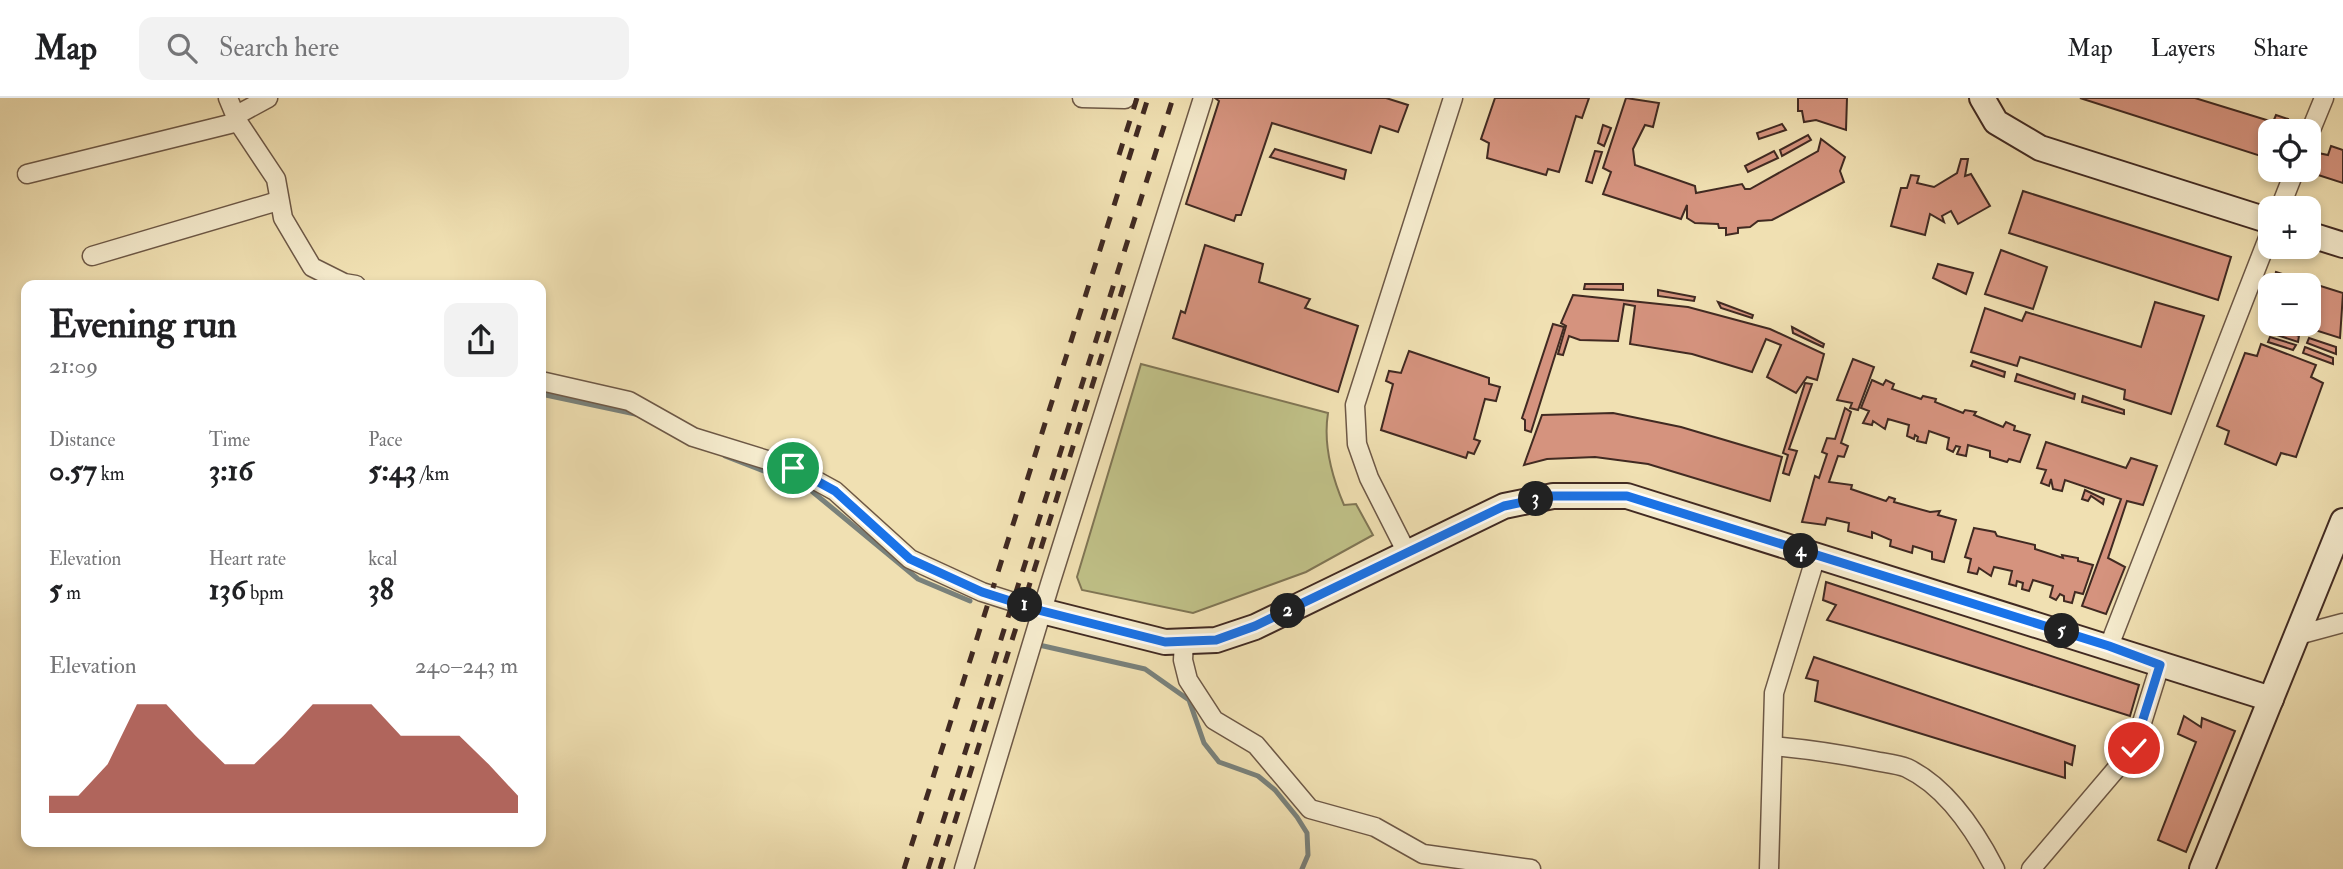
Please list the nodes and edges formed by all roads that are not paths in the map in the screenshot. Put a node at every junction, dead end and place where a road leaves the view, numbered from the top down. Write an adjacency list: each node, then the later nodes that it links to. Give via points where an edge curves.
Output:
1 (228, 98): 9 (street)
2 (268, 98): 9 (street)
3 (1082, 98): 8 (street)
4 (1203, 98): 23 (street)
5 (1453, 98): 21 (street, via 1355,405 1357,444)
6 (1982, 98): 13 (street, via 1996,122 2040,148)
7 (2324, 98): 10 (street)
8 (1125, 99)
9 (236, 119): 11 (street); 12 (street, via 276,178)
10 (2315, 119)
11 (27, 174)
12 (278, 201): 16 (street); 18 (street, via 312,267)
13 (2258, 217)
14 (2321, 238): 15 (street)
15 (2343, 245)
16 (92, 257)
17 (2260, 259): 27 (street)
18 (344, 280)
19 (546, 382): 23 (street, via 629,401 693,437 793,468 835,491 910,559 982,592)
20 (2343, 521): 25 (street)
21 (1406, 551): 22 (street, via 1504,506 1553,496 1627,496); 26 (street, via 1255,626 1216,640)
22 (1816, 556): 27 (street); 30 (street, via 1774,693)
23 (1042, 611): 26 (street, via 1165,642); 33 (street)
24 (2343, 623): 25 (street)
25 (2298, 635): 29 (street)
26 (1184, 641): 31 (street, via 1188,680 1214,720 1256,745 1310,809 1375,827)
27 (2109, 646): 28 (street)
28 (2160, 665): 29 (street); 36 (street, via 2134,748)
29 (2271, 699): 37 (street)
30 (1773, 746): 34 (street); 35 (street, via 1825,750 1907,768 1959,813)
31 (1422, 862): 32 (street)
32 (1535, 868)
33 (964, 869)
34 (1769, 869)
35 (1995, 869)
36 (2031, 869)
37 (2202, 869)

